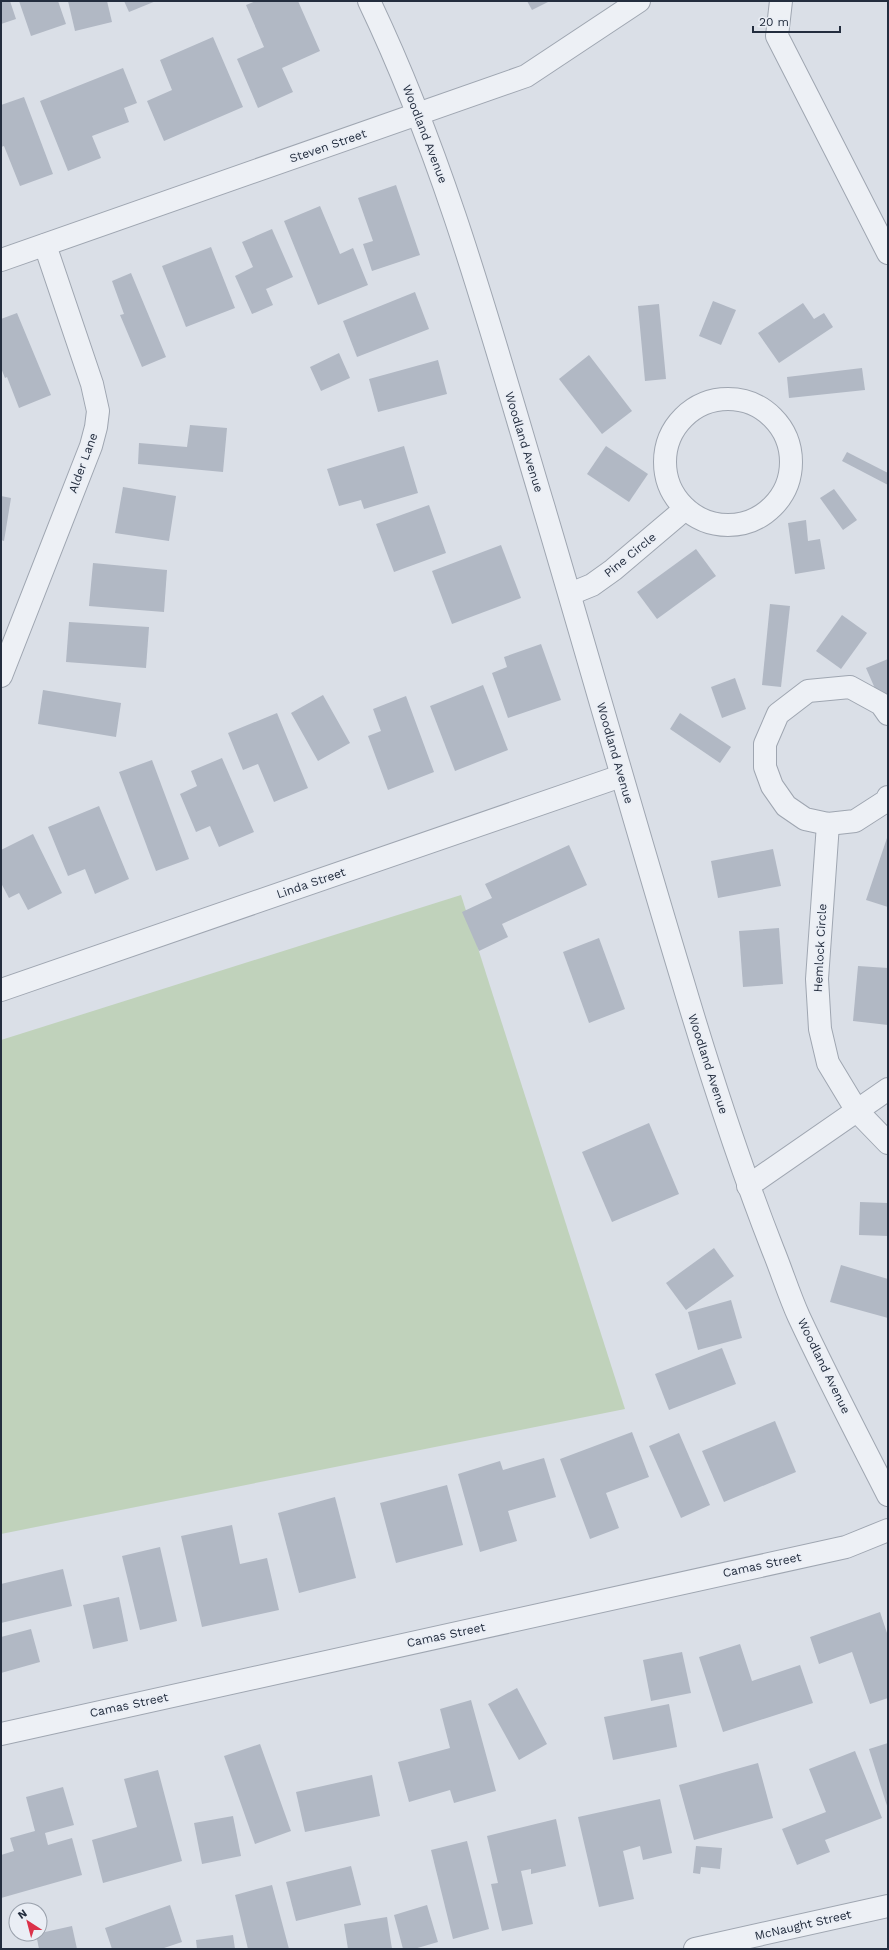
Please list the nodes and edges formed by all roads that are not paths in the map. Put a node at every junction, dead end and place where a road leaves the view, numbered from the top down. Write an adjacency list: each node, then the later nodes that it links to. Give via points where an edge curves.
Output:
1 (369, 1): 4 (street, Woodland Avenue)
2 (639, 1): 4 (street, Steven Street, via 526,76)
3 (781, 1): 6 (street, via 776,36)
4 (418, 114): 5 (street, Steven Street); 9 (street, Woodland Avenue, via 474,275)
5 (46, 245): 7 (street, Steven Street); 10 (street, Alder Lane, via 92,384 98,411 88,453)
6 (888, 253)
7 (1, 260)
8 (685, 509): 8 (street, via 708,522 729,525 753,520 767,512 779,499 788,482 792,462 784,431 773,416 755,404 735,398 720,398 694,408 674,427 666,448 667,480); 9 (street, Pine Circle, via 613,570 592,585)
9 (570, 594): 12 (street, Woodland Avenue)
10 (1, 676)
11 (888, 714): 14 (street, via 881,704 850,687 808,691 778,714 765,744 766,767 772,786 786,806 805,818)
12 (621, 776): 15 (street, Linda Street); 19 (street, Woodland Avenue, via 700,1039)
13 (888, 797): 14 (street, via 886,801 855,821)
14 (828, 824): 17 (street, Hemlock Circle, via 817,979 820,1029 828,1063)
15 (1, 990)
16 (888, 1089): 17 (street)
17 (856, 1111): 18 (street, Hemlock Circle); 19 (street)
18 (888, 1143)
19 (748, 1186): 20 (street, Woodland Avenue, via 798,1316)
20 (888, 1495)
21 (888, 1530): 22 (street, Camas Street, via 838,1548)
22 (1, 1734)
23 (888, 1906): 24 (street, McNaught Street)
24 (695, 1949)

